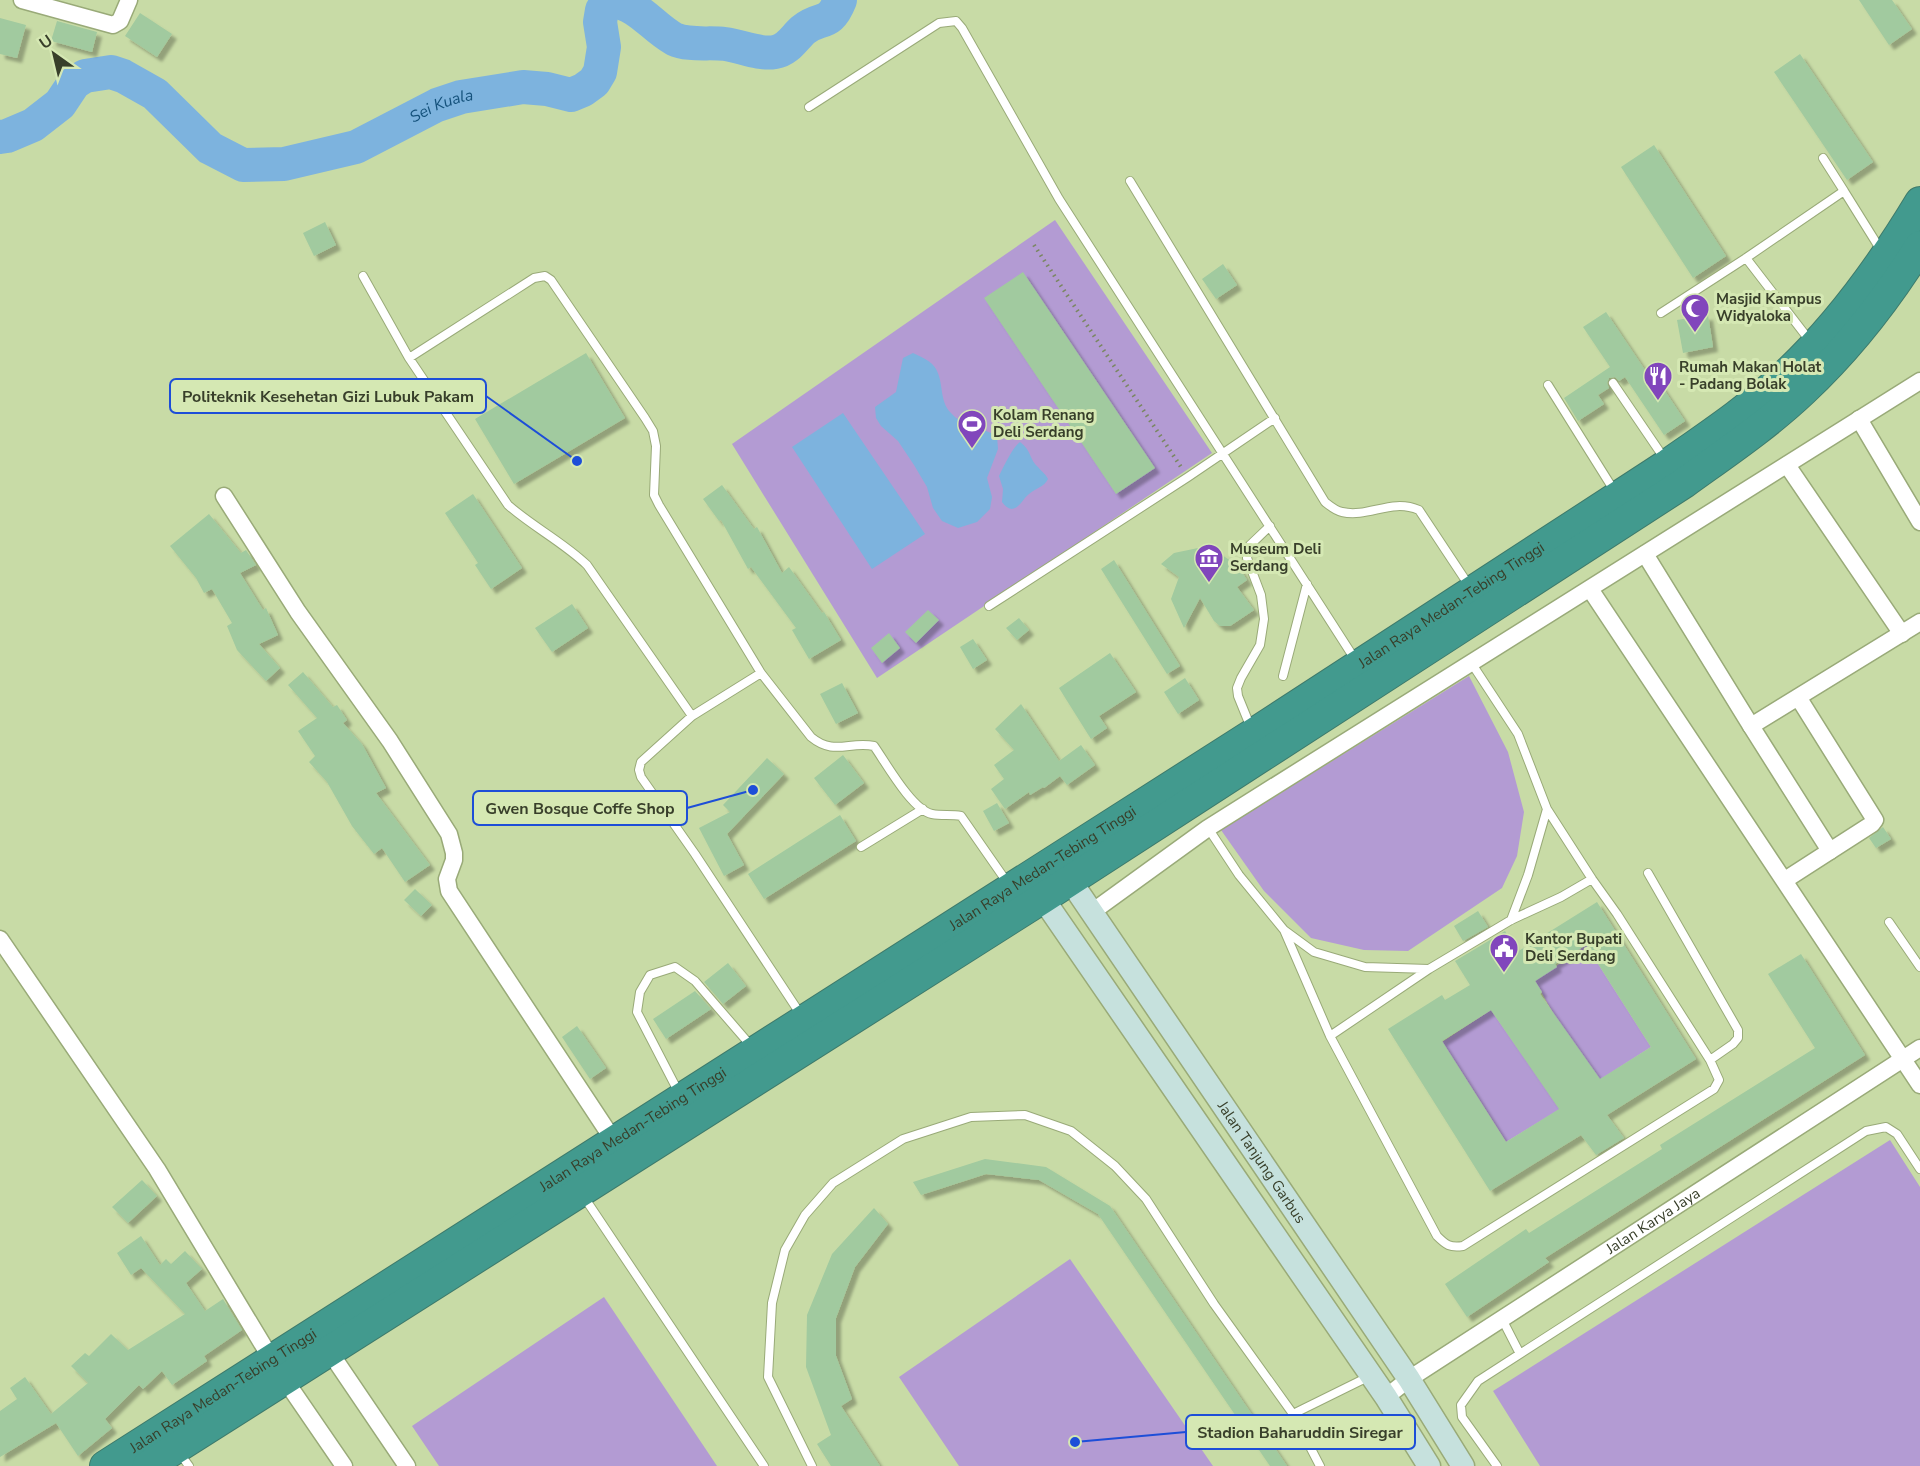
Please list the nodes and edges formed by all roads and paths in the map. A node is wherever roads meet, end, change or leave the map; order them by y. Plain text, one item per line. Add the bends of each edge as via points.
1 (22, 0) edge
2 (129, 0) edge
3 (809, 107) dead end
4 (1824, 158) dead end
5 (1130, 182) dead end
6 (1844, 191) junction
7 (1920, 202) edge
8 (1034, 245) dead end
9 (1918, 252) edge
10 (1886, 257) junction
11 (1746, 258) junction
12 (363, 276) dead end
13 (1661, 313) dead end
14 (1814, 347) junction
15 (409, 358) junction
16 (1920, 381) edge
17 (1613, 383) dead end
18 (1548, 385) dead end
19 (1275, 418) junction
20 (1859, 420) junction
21 (1223, 453) junction
22 (1668, 464) junction
23 (1787, 465) junction
24 (1188, 477) junction
25 (224, 496) dead end
26 (1618, 498) junction
27 (1920, 522) edge
28 (1270, 526) junction
29 (1645, 554) junction
30 (1307, 584) junction
31 (1590, 589) junction
32 (1473, 592) junction
33 (989, 606) dead end
34 (1920, 622) edge
35 (1902, 634) junction
36 (1472, 664) junction
37 (1359, 666) junction
38 (761, 673) junction
39 (1283, 676) dead end
40 (1798, 697) junction
41 (692, 716) junction
42 (1751, 726) junction
43 (1253, 734) junction
44 (923, 809) junction
45 (1547, 809) junction
46 (1208, 828) junction
47 (861, 847) dead end
48 (1830, 851) junction
49 (1064, 870) junction
50 (1648, 873) dead end
51 (1592, 879) junction
52 (1785, 880) junction
53 (1028, 888) junction
54 (1092, 912) junction
55 (1511, 920) junction
56 (1889, 922) dead end
57 (1284, 930) junction
58 (0, 939) edge
59 (1920, 967) edge
60 (1429, 969) junction
61 (804, 1021) junction
62 (1330, 1036) junction
63 (1920, 1048) edge
64 (756, 1051) junction
65 (1904, 1058) junction
66 (1710, 1060) junction
67 (1920, 1085) edge
68 (682, 1098) junction
69 (614, 1141) junction
70 (1920, 1169) edge
71 (575, 1182) junction
72 (1502, 1319) junction
73 (317, 1345) junction
74 (1520, 1354) junction
75 (282, 1367) junction
76 (1371, 1376) junction
77 (1409, 1379) junction
78 (1386, 1397) junction
79 (1293, 1414) junction
80 (183, 1457) edge
81 (105, 1466) edge
82 (148, 1466) edge
83 (344, 1466) edge
84 (407, 1466) edge
85 (764, 1466) edge
86 (812, 1466) edge
87 (1320, 1466) edge
88 (1429, 1466) edge
89 (1463, 1466) edge
90 (1497, 1466) edge

1 - 2 street via 113,25 120,21
3 - 21 lane via 939,23 956,21 1059,199
4 - 6 lane
5 - 19 lane
6 - 10 lane
6 - 11 lane
7 - 10 highway, Jalan Raya Medan-Tebing Tinggi
8 - 24 path
9 - 49 highway, Jalan Raya Medan-Tebing Tinggi via 1836,358 1802,392 1726,453
10 - 14 highway, Jalan Raya Medan-Tebing Tinggi
11 - 13 lane
11 - 14 lane
12 - 15 lane
14 - 22 highway, Jalan Raya Medan-Tebing Tinggi via 1784,377
15 - 38 lane via 534,278 544,276 551,280 653,431 654,495
15 - 41 lane via 508,505 587,565
16 - 20 street
17 - 22 lane
18 - 26 lane
19 - 21 lane
19 - 32 lane via 1325,502 1340,512 1407,505 1419,510
20 - 23 street
20 - 27 street
21 - 24 lane
21 - 28 lane
22 - 26 highway, Jalan Raya Medan-Tebing Tinggi
23 - 29 street
23 - 35 street
24 - 33 lane
25 - 69 street via 449,834 454,860 447,879 449,891
26 - 32 highway, Jalan Raya Medan-Tebing Tinggi
28 - 30 lane
28 - 43 lane via 1250,545 1247,558 1261,595 1264,619 1260,645 1237,688
29 - 31 street
29 - 42 street
30 - 37 lane
30 - 39 lane
31 - 36 street
31 - 52 street
32 - 37 highway, Jalan Raya Medan-Tebing Tinggi
34 - 35 street
35 - 40 street
36 - 45 lane via 1518,734
36 - 46 street
37 - 43 highway, Jalan Raya Medan-Tebing Tinggi
38 - 41 lane
38 - 44 lane via 819,744 832,748 874,746
40 - 42 street
40 - 48 street via 1875,820
41 - 61 lane via 641,762 641,777
42 - 48 street
43 - 49 highway, Jalan Raya Medan-Tebing Tinggi
44 - 47 lane
44 - 53 lane via 930,814 961,816
45 - 51 lane
45 - 55 lane
46 - 54 street
46 - 57 lane via 1239,875
48 - 52 street
49 - 53 highway, Jalan Raya Medan-Tebing Tinggi
49 - 54 street, Jalan Tanjung Garbus
50 - 66 lane via 1738,1030 1733,1044
51 - 55 lane
51 - 66 lane
52 - 65 street
53 - 61 highway, Jalan Raya Medan-Tebing Tinggi
53 - 71 highway, Jalan Raya Medan-Tebing Tinggi
53 - 76 street, Jalan Tanjung Garbus
54 - 77 street, Jalan Tanjung Garbus
55 - 60 lane
56 - 59 lane
57 - 60 lane via 1314,952 1365,967
57 - 62 lane
58 - 75 street via 157,1169
60 - 62 lane
61 - 64 highway, Jalan Raya Medan-Tebing Tinggi
62 - 66 lane via 1437,1236 1453,1247 1463,1246 1714,1089 1719,1080
63 - 65 street, Jalan Karya Jaya
64 - 68 highway, Jalan Raya Medan-Tebing Tinggi
64 - 68 lane via 695,981 675,966 650,975 640,992 637,1012
65 - 67 street
65 - 72 street, Jalan Karya Jaya
68 - 69 highway, Jalan Raya Medan-Tebing Tinggi
69 - 71 highway, Jalan Raya Medan-Tebing Tinggi
70 - 74 lane via 1897,1134 1886,1127 1866,1131
71 - 73 highway, Jalan Raya Medan-Tebing Tinggi
71 - 85 lane
72 - 74 lane
72 - 77 street, Jalan Karya Jaya
73 - 75 highway, Jalan Raya Medan-Tebing Tinggi
73 - 84 street
74 - 90 lane via 1478,1381 1461,1405 1462,1417
75 - 80 highway, Jalan Raya Medan-Tebing Tinggi
75 - 81 highway, Jalan Raya Medan-Tebing Tinggi
75 - 83 street
76 - 78 street, Jalan Tanjung Garbus
76 - 79 lane
77 - 78 street, Jalan Karya Jaya
77 - 89 street, Jalan Tanjung Garbus
78 - 88 street, Jalan Tanjung Garbus
79 - 86 lane via 1214,1304 1146,1199 1114,1166 1071,1131 1053,1124 1025,1115 971,1117 903,1139 833,1183 804,1215 785,1250 772,1304 768,1377
79 - 87 lane
80 - 82 highway, Jalan Raya Medan-Tebing Tinggi

